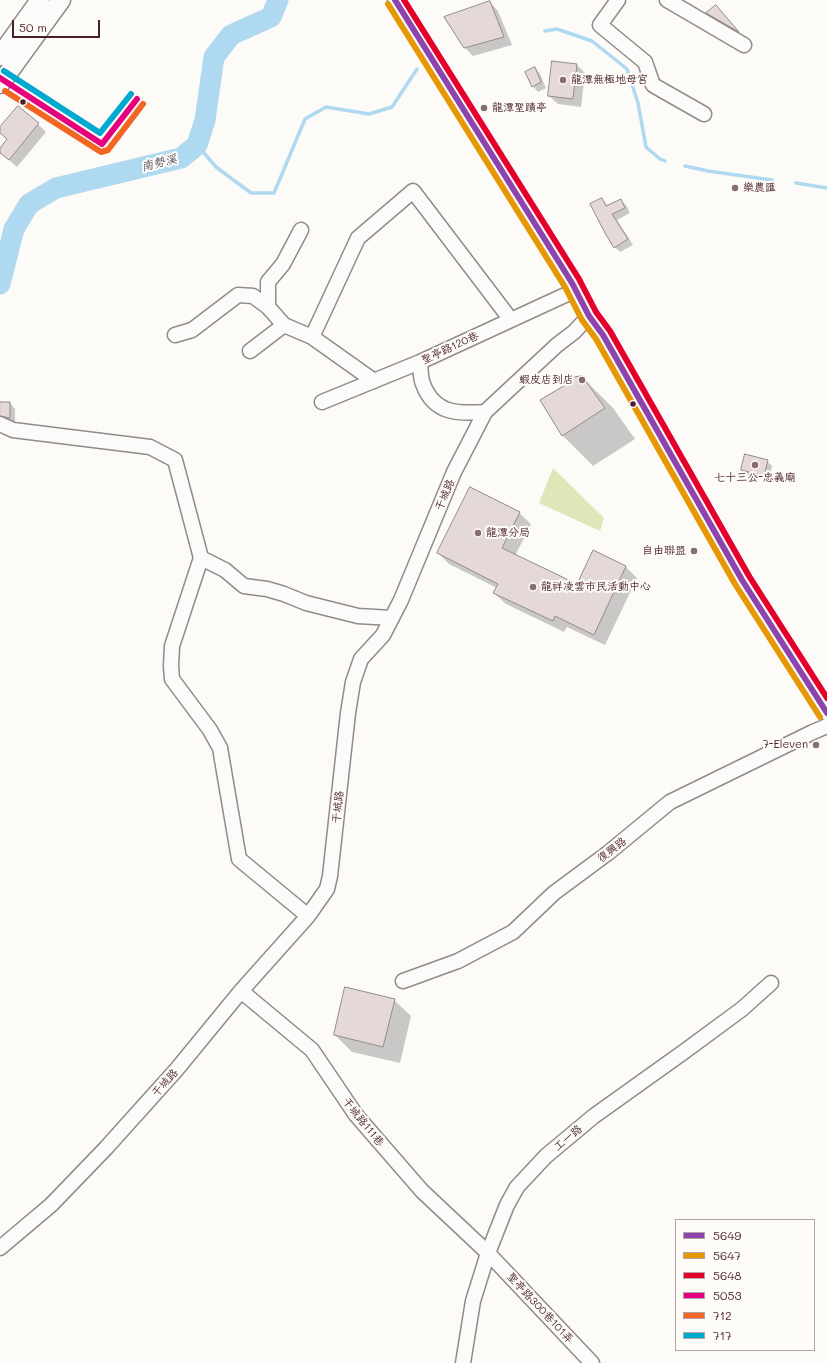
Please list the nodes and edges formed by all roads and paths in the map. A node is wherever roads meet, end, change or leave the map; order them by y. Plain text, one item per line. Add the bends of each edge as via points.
1 (40, 0) edge
2 (62, 0) edge
3 (395, 0) edge
4 (618, 0) edge
5 (667, 0) edge
6 (744, 45) dead end
7 (0, 56) edge
8 (0, 84) edge
9 (704, 114) dead end
10 (301, 230) dead end
11 (576, 290) junction
12 (268, 306) junction
13 (589, 316) junction
14 (511, 320) junction
15 (284, 324) junction
16 (175, 334) dead end
17 (312, 337) junction
18 (250, 350) dead end
19 (420, 362) junction
20 (374, 381) junction
21 (322, 402) dead end
22 (485, 412) junction
23 (0, 424) edge
24 (201, 558) junction
25 (392, 618) junction
26 (827, 713) edge
27 (827, 726) edge
28 (308, 916) junction
29 (403, 981) dead end
30 (771, 983) dead end
31 (241, 991) junction
32 (0, 1248) edge
33 (488, 1253) junction
34 (463, 1363) edge
35 (592, 1363) edge

1 - 7 main road
2 - 8 main road
3 - 11 street
4 - 9 street via 600,25 645,62 653,85
5 - 6 street
10 - 12 street via 283,264 268,282
11 - 13 street
11 - 14 street, 聖亭路120巷
12 - 15 street
12 - 16 street via 253,296 238,295 192,330
13 - 22 street, 干城路
13 - 26 street via 604,335 742,580
14 - 17 street via 413,191 358,238
14 - 19 street, 聖亭路120巷
15 - 17 street
15 - 18 street
17 - 20 street
19 - 20 street, 聖亭路120巷
19 - 22 street via 422,383 430,398 446,410
20 - 21 street, 聖亭路120巷
22 - 25 street, 干城路 via 454,472
23 - 24 street via 13,430 150,447 175,460
24 - 25 street via 225,570 244,586 267,588 306,603 358,616
24 - 28 street via 172,646 172,679 210,730 220,748 239,859
25 - 28 street, 干城路 via 383,635 361,659 353,682 330,876 327,889
27 - 29 street, 復興路 via 670,802 554,893 513,932 458,961
28 - 31 street, 干城路
30 - 33 street, 工一路 via 685,1051 594,1116 546,1156 517,1187
31 - 32 street, 干城路 via 177,1070 106,1148 51,1205
31 - 33 street, 干城路111巷 via 312,1050 356,1115 422,1191
33 - 34 street, 工一路 via 473,1301
33 - 35 street, 聖亭路300巷101弄

